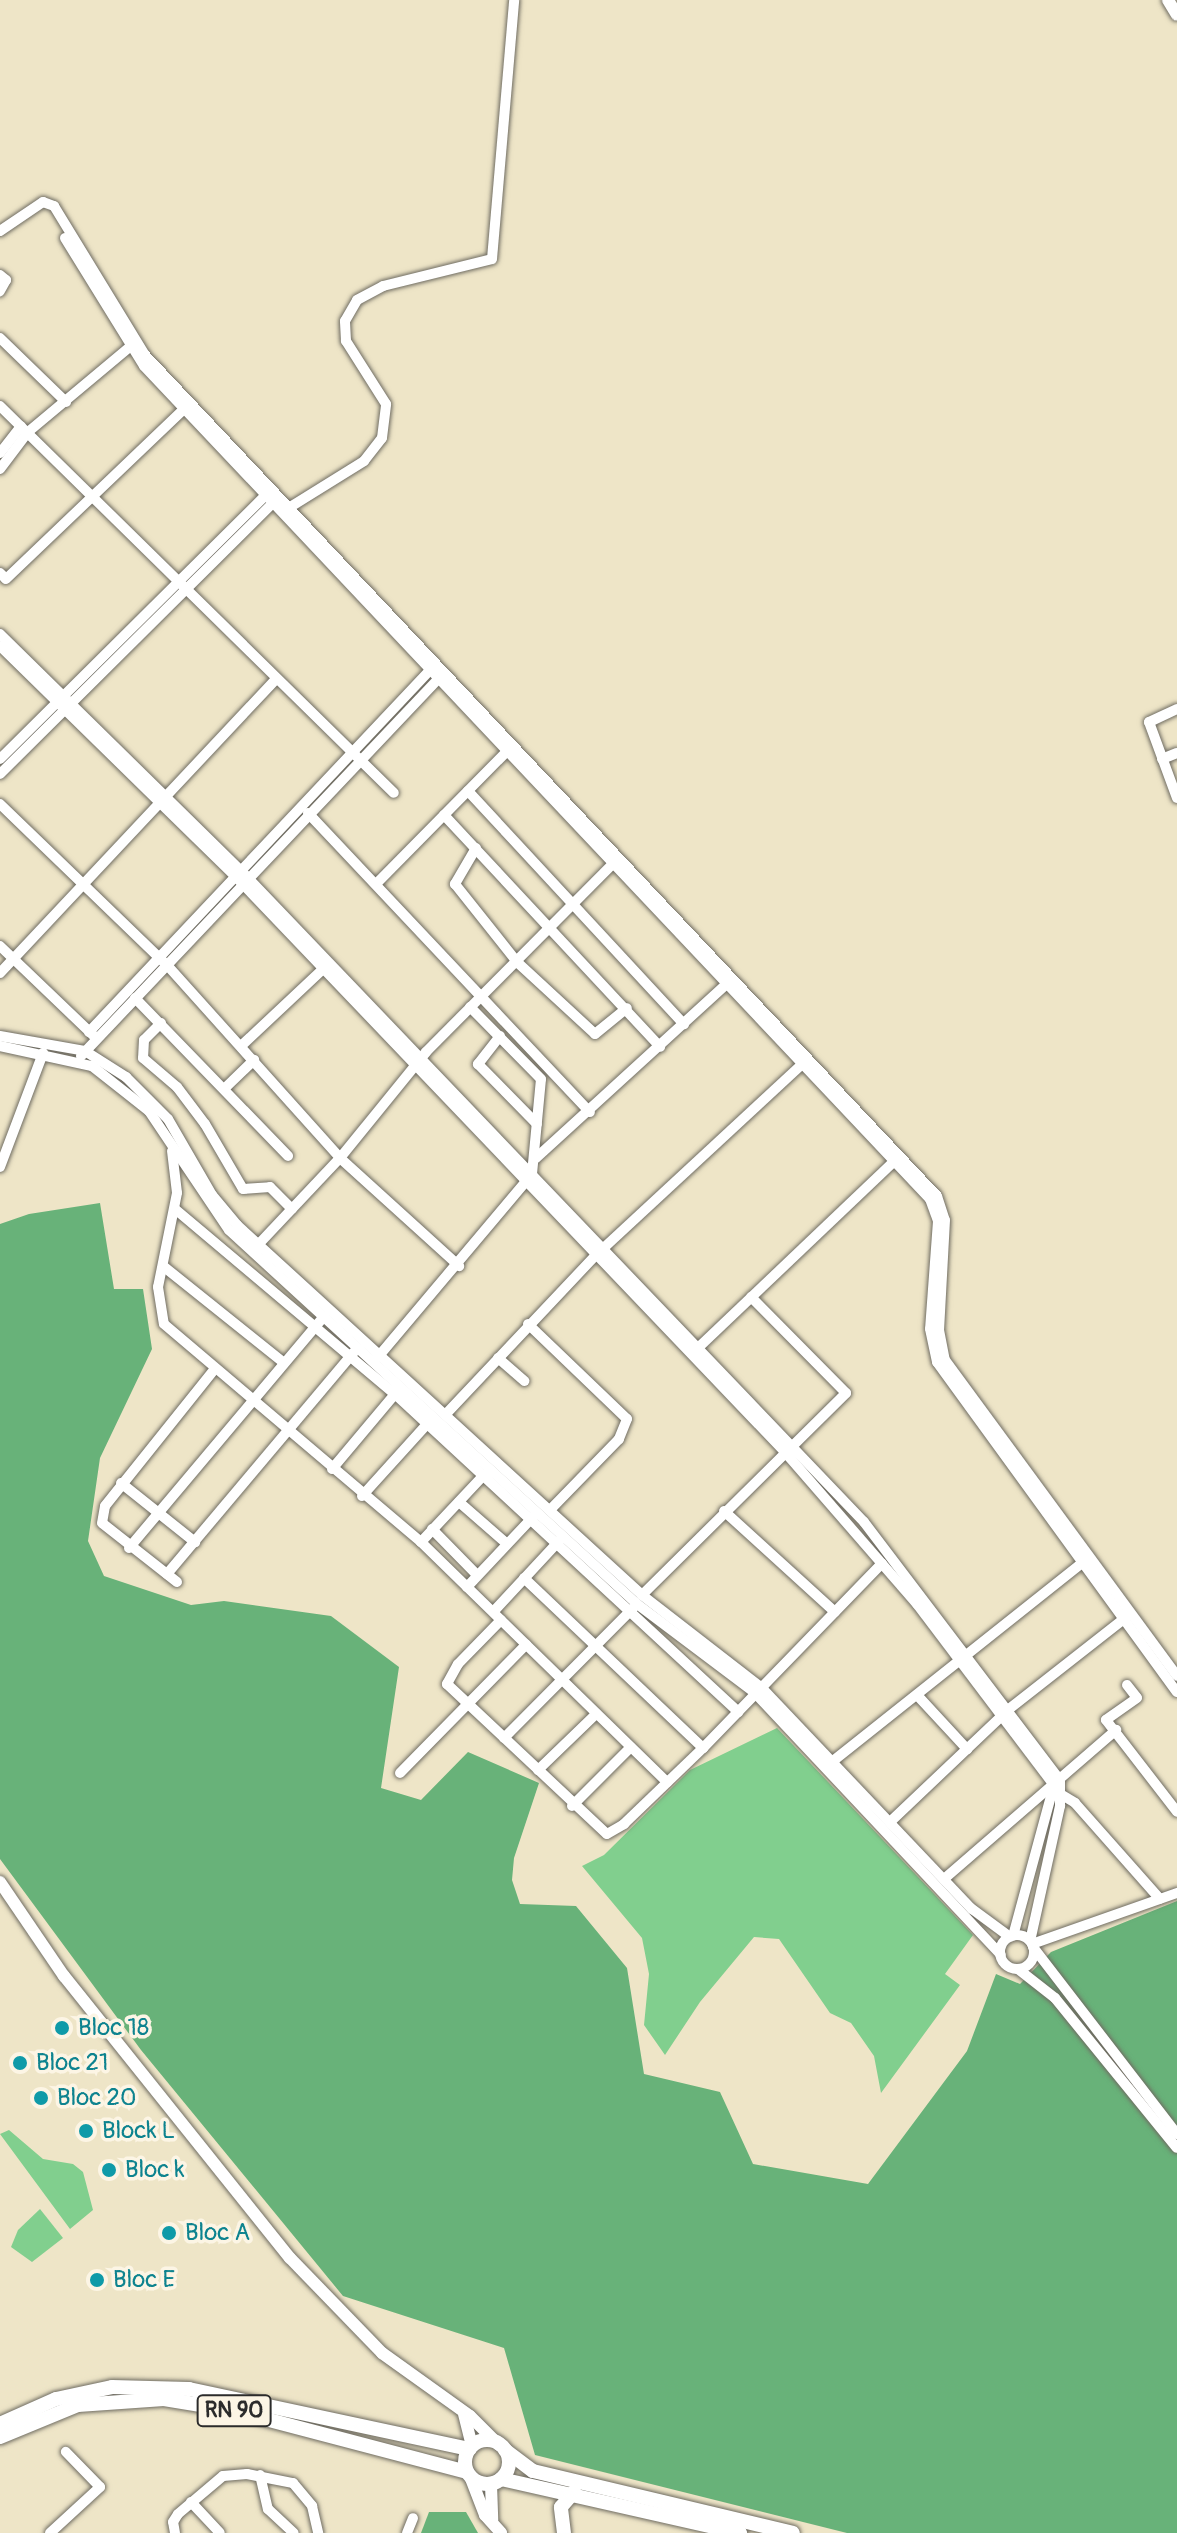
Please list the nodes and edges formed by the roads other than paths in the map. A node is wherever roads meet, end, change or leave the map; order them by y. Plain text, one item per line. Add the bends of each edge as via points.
1 (514, 0) edge
2 (1168, 0) edge
3 (1177, 15) edge
4 (0, 231) edge
5 (0, 275) edge
6 (0, 291) edge
7 (0, 338) edge
8 (132, 345) junction
9 (66, 402) junction
10 (0, 406) edge
11 (188, 406) junction
12 (24, 429) junction
13 (0, 453) edge
14 (0, 469) edge
15 (272, 497) junction
16 (91, 499) junction
17 (287, 509) junction
18 (0, 573) edge
19 (180, 588) junction
20 (0, 634) edge
21 (0, 646) edge
22 (435, 673) junction
23 (275, 680) junction
24 (64, 704) junction
25 (1177, 709) edge
26 (1177, 753) edge
27 (511, 755) junction
28 (356, 757) junction
29 (4, 759) edge
30 (1162, 759) junction
31 (1175, 785) edge
32 (468, 791) junction
33 (394, 793) dead end
34 (160, 798) junction
35 (1177, 798) edge
36 (0, 804) edge
37 (308, 813) junction
38 (444, 815) junction
39 (476, 848) junction
40 (611, 866) junction
41 (242, 878) junction
42 (81, 882) junction
43 (377, 883) junction
44 (574, 906) junction
45 (552, 929) junction
46 (0, 946) edge
47 (13, 958) junction
48 (163, 961) junction
49 (517, 962) junction
50 (323, 969) junction
51 (0, 973) edge
52 (729, 982) junction
53 (482, 994) junction
54 (135, 998) junction
55 (470, 1007) junction
56 (627, 1008) junction
57 (161, 1023) junction
58 (684, 1024) junction
59 (93, 1035) junction
60 (0, 1036) edge
61 (500, 1036) junction
62 (0, 1046) edge
63 (241, 1046) junction
64 (660, 1047) junction
65 (43, 1053) junction
66 (81, 1056) junction
67 (421, 1059) junction
68 (254, 1060) junction
69 (801, 1065) junction
70 (415, 1070) junction
71 (224, 1089) junction
72 (590, 1112) junction
73 (537, 1124) junction
74 (166, 1133) junction
75 (288, 1156) dead end
76 (340, 1158) junction
77 (536, 1158) junction
78 (893, 1162) junction
79 (0, 1167) edge
80 (531, 1179) junction
81 (175, 1209) junction
82 (292, 1209) junction
83 (255, 1248) junction
84 (599, 1253) junction
85 (163, 1266) junction
86 (459, 1266) junction
87 (751, 1297) junction
88 (324, 1317) junction
89 (528, 1324) junction
90 (316, 1326) junction
91 (698, 1348) junction
92 (354, 1352) junction
93 (377, 1358) junction
94 (498, 1358) junction
95 (284, 1363) junction
96 (214, 1370) junction
97 (524, 1381) dead end
98 (395, 1394) junction
99 (252, 1399) junction
100 (446, 1414) junction
101 (427, 1424) junction
102 (288, 1431) junction
103 (787, 1447) junction
104 (332, 1469) junction
105 (484, 1475) junction
106 (121, 1483) junction
107 (362, 1496) junction
108 (459, 1502) junction
109 (542, 1511) junction
110 (724, 1511) junction
111 (157, 1516) junction
112 (432, 1529) junction
113 (561, 1539) junction
114 (195, 1542) junction
115 (421, 1542) junction
116 (506, 1543) junction
117 (129, 1548) junction
118 (1083, 1562) junction
119 (882, 1563) junction
120 (167, 1574) junction
121 (476, 1574) junction
122 (524, 1578) junction
123 (177, 1582) dead end
124 (467, 1587) junction
125 (636, 1603) junction
126 (835, 1612) junction
127 (497, 1615) junction
128 (1128, 1616) junction
129 (526, 1645) junction
130 (596, 1647) junction
131 (964, 1659) junction
132 (1177, 1676) edge
133 (562, 1682) junction
134 (1127, 1685) dead end
135 (758, 1690) junction
136 (1177, 1692) edge
137 (917, 1695) junction
138 (469, 1705) junction
139 (738, 1712) junction
140 (1006, 1712) junction
141 (596, 1714) junction
142 (1116, 1730) junction
143 (504, 1738) junction
144 (631, 1747) junction
145 (703, 1748) junction
146 (967, 1749) junction
147 (833, 1761) junction
148 (538, 1770) junction
149 (400, 1773) dead end
150 (667, 1782) junction
151 (1057, 1785) junction
152 (572, 1806) junction
153 (1177, 1812) edge
154 (890, 1822) junction
155 (944, 1879) junction
156 (0, 1882) edge
157 (1177, 1893) edge
158 (0, 1896) edge
159 (1160, 1899) junction
160 (1012, 1937) junction
161 (1032, 1944) junction
162 (1001, 1955) junction
163 (1018, 1969) junction
164 (64, 1976) junction
165 (1177, 2134) edge
166 (1177, 2148) edge
167 (460, 2409) junction
168 (0, 2424) edge
169 (0, 2437) edge
170 (471, 2447) junction
171 (502, 2447) junction
172 (66, 2452) dead end
173 (468, 2474) junction
174 (260, 2475) junction
175 (496, 2481) junction
176 (574, 2492) junction
177 (191, 2502) junction
178 (413, 2518) dead end
179 (498, 2530) edge
180 (58, 2531) edge
181 (175, 2533) edge
182 (220, 2533) edge
183 (294, 2533) edge
184 (318, 2533) edge
185 (407, 2533) edge
186 (564, 2533) edge
187 (740, 2533) edge
188 (793, 2533) edge

1 - 17 street via 492,259 383,286 357,300 345,321 346,341 386,404 382,438 364,461
2 - 3 main road
4 - 8 street via 43,202 54,206
5 - 6 street via 6,280
7 - 9 street
8 - 9 street
8 - 11 street
9 - 12 street
10 - 12 street
11 - 15 street
11 - 16 street
12 - 13 street
12 - 14 street
12 - 16 street
15 - 17 street
15 - 19 street
15 - 22 street
16 - 18 street via 6,579
16 - 19 street
17 - 22 street
19 - 23 street
19 - 24 street
20 - 24 street
21 - 24 street
22 - 27 street
22 - 28 street
23 - 28 street
23 - 34 street
24 - 29 street
24 - 34 street
25 - 30 street via 1149,721
26 - 30 street
27 - 32 street
27 - 40 street
27 - 52 street
28 - 33 street
28 - 37 street
28 - 41 street
30 - 31 street
31 - 35 street
32 - 38 street
32 - 44 street
34 - 41 street
34 - 42 street
36 - 42 street
37 - 41 street
37 - 43 street
38 - 39 street
38 - 43 street
39 - 45 street
39 - 49 street via 455,884
40 - 44 street
40 - 52 street
41 - 48 street
41 - 50 street
41 - 67 street
42 - 47 street
42 - 48 street
43 - 53 street
44 - 45 street
44 - 58 street
45 - 49 street
45 - 56 street
46 - 47 street
47 - 51 street
47 - 59 street
48 - 54 street
48 - 59 street
48 - 63 street
49 - 53 street
49 - 56 street via 595,1034
50 - 63 street
50 - 70 street
52 - 58 street
52 - 69 street
52 - 128 street via 937,1196 945,1220 939,1330 945,1360
53 - 55 street
53 - 72 street
54 - 57 street
54 - 59 street
55 - 61 street
55 - 67 street
56 - 64 street
57 - 71 street
57 - 82 street via 144,1040 143,1058 177,1087 243,1189 270,1187
58 - 64 street
59 - 66 street
60 - 66 street
61 - 73 street via 541,1079
61 - 73 street via 479,1066
62 - 65 street
63 - 68 street
64 - 72 street
65 - 66 street
65 - 79 street
66 - 74 street via 119,1084
66 - 83 street via 126,1077 156,1104 212,1195
67 - 70 street
67 - 80 street
68 - 71 street
68 - 76 street
69 - 78 street
69 - 84 street
70 - 76 street
70 - 80 street
71 - 75 street
72 - 77 street
73 - 77 street
74 - 81 street via 177,1178
74 - 83 street via 210,1207
76 - 82 street
76 - 86 street
77 - 80 street
78 - 87 street
78 - 118 street via 937,1213 930,1329 937,1362
80 - 84 street
80 - 86 street
81 - 85 street
81 - 90 street
82 - 83 street
83 - 88 street
83 - 93 street
84 - 89 street
84 - 91 street
84 - 103 street
85 - 95 street
85 - 96 street via 158,1308 164,1324
86 - 93 street
87 - 91 street
87 - 103 street via 846,1393
88 - 90 street
88 - 92 street
89 - 94 street
89 - 109 street via 627,1419 619,1439
90 - 92 street
90 - 95 street
91 - 103 street
92 - 93 street
92 - 98 street
92 - 102 street
93 - 100 street
93 - 109 street
94 - 97 street
94 - 100 street
95 - 99 street
96 - 99 street
96 - 106 street
98 - 101 street
98 - 104 street
99 - 102 street
99 - 111 street
100 - 109 street
101 - 105 street
101 - 107 street
102 - 104 street
102 - 114 street
103 - 110 street
103 - 119 street
103 - 131 street via 864,1522
104 - 107 street
105 - 108 street
105 - 109 street
106 - 111 street
106 - 117 street via 105,1506 102,1523
107 - 115 street
108 - 112 street
108 - 116 street
109 - 113 street
109 - 116 street
109 - 125 street
110 - 125 street
110 - 126 street
111 - 114 street
111 - 117 street
112 - 115 street
112 - 121 street
113 - 122 street
113 - 125 street
114 - 120 street
115 - 124 street
116 - 121 street
117 - 120 street
118 - 128 street
118 - 131 street
119 - 126 street
119 - 131 street
120 - 123 street
121 - 124 street
122 - 127 street
122 - 130 street
124 - 127 street
125 - 130 street
125 - 135 street
125 - 139 street
126 - 135 street
127 - 129 street
127 - 138 street via 447,1677 447,1684
128 - 132 street
128 - 136 street
128 - 140 street
129 - 133 street
129 - 138 street
130 - 133 street
130 - 145 street
131 - 137 street
131 - 140 street
133 - 141 street
133 - 143 street
134 - 142 street via 1137,1698 1106,1720
135 - 139 street
135 - 147 street
135 - 162 street
137 - 146 street
137 - 147 street
138 - 143 street
138 - 149 street
139 - 145 street
140 - 146 street
140 - 151 street
141 - 144 street
141 - 148 street
142 - 151 street
142 - 153 street
143 - 148 street
144 - 150 street
144 - 152 street
145 - 150 street
146 - 154 street
147 - 154 street
148 - 152 street
150 - 152 street via 607,1834
151 - 155 street
151 - 159 street
151 - 160 street
151 - 161 street
154 - 155 street
155 - 160 street
156 - 164 main road
157 - 159 street
158 - 164 main road
159 - 161 street
160 - 161 street
160 - 162 street
161 - 163 street via 1031,1962
161 - 165 street
162 - 163 street via 1005,1964
163 - 166 street via 1055,1998
164 - 167 main road via 290,2258 382,2353
167 - 170 main road via 471,2427
167 - 171 main road
168 - 170 highway, RN 90 via 56,2399 112,2387 189,2389
169 - 173 highway, RN 90 via 78,2405 164,2399 231,2410
170 - 171 highway via 486,2440
170 - 173 highway
171 - 175 highway via 508,2462
171 - 188 highway via 533,2471
172 - 180 street via 100,2487
173 - 175 highway
173 - 179 main road
174 - 177 street via 223,2476
174 - 183 street via 268,2509
174 - 184 street via 283,2479 300,2490 312,2506
175 - 176 highway
175 - 179 main road
176 - 186 highway via 561,2507
176 - 187 highway
177 - 181 street via 173,2522
177 - 182 street
178 - 185 street

